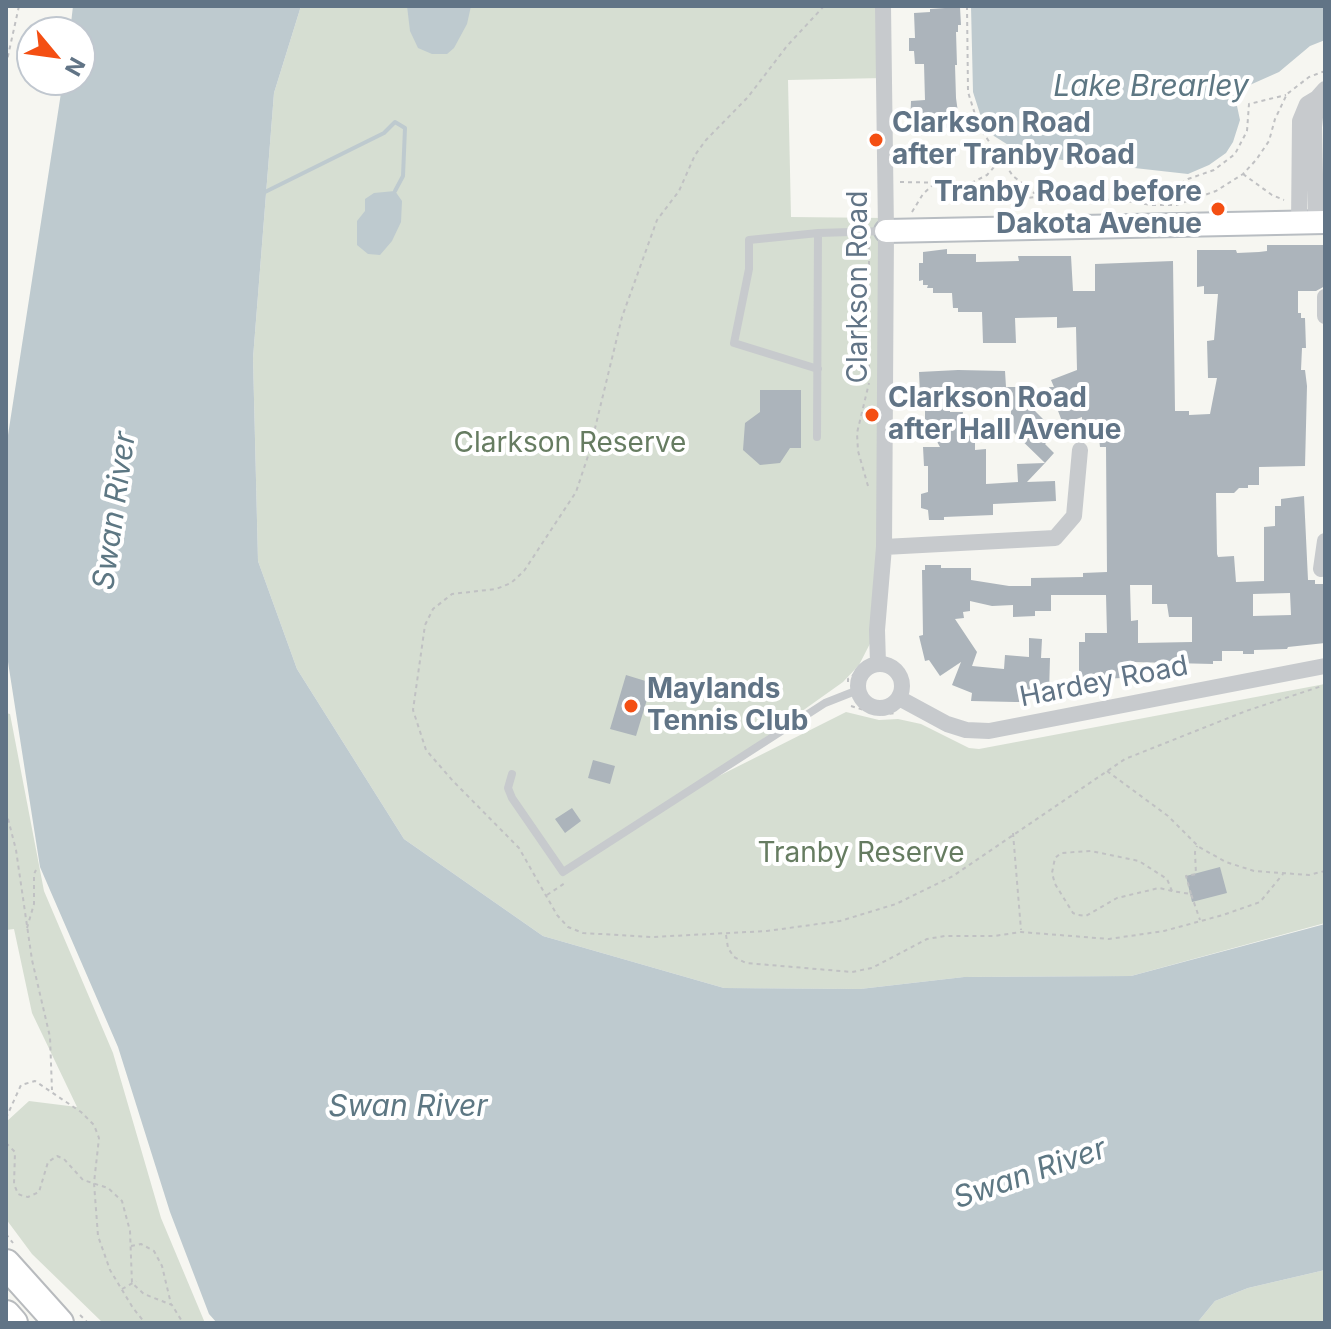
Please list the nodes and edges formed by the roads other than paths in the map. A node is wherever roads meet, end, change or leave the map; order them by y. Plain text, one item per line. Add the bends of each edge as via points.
1 (883, 6) edge
2 (1321, 94) edge
3 (1310, 218) edge
4 (878, 232) junction
5 (818, 233) junction
6 (1325, 297) edge
7 (1325, 316) edge
8 (818, 369) junction
9 (817, 437) dead end
10 (1080, 450) dead end
11 (1325, 541) edge
12 (884, 547) junction
13 (1321, 569) dead end
14 (878, 664) junction
15 (1325, 666) edge
16 (855, 691) junction
17 (899, 698) junction
18 (512, 774) dead end
19 (9, 1253) edge
20 (6, 1315) edge
21 (13, 1323) edge
22 (59, 1323) edge

1 - 4 street, Clarkson Road via 885,181
2 - 3 street via 1314,127
3 - 4 street
4 - 5 lane
4 - 12 street, Clarkson Road
5 - 8 lane
5 - 8 lane via 749,240 749,269 734,343
6 - 7 street
8 - 9 lane
10 - 12 street via 1074,516 1055,538
11 - 13 street
12 - 14 street, Clarkson Road
14 - 16 street via 865,670
14 - 17 street via 899,674
15 - 17 street, Hardey Road via 989,731 947,724
16 - 17 street via 876,708 893,705
16 - 18 lane via 825,703 563,872 512,798
19 - 22 highway
20 - 21 highway

